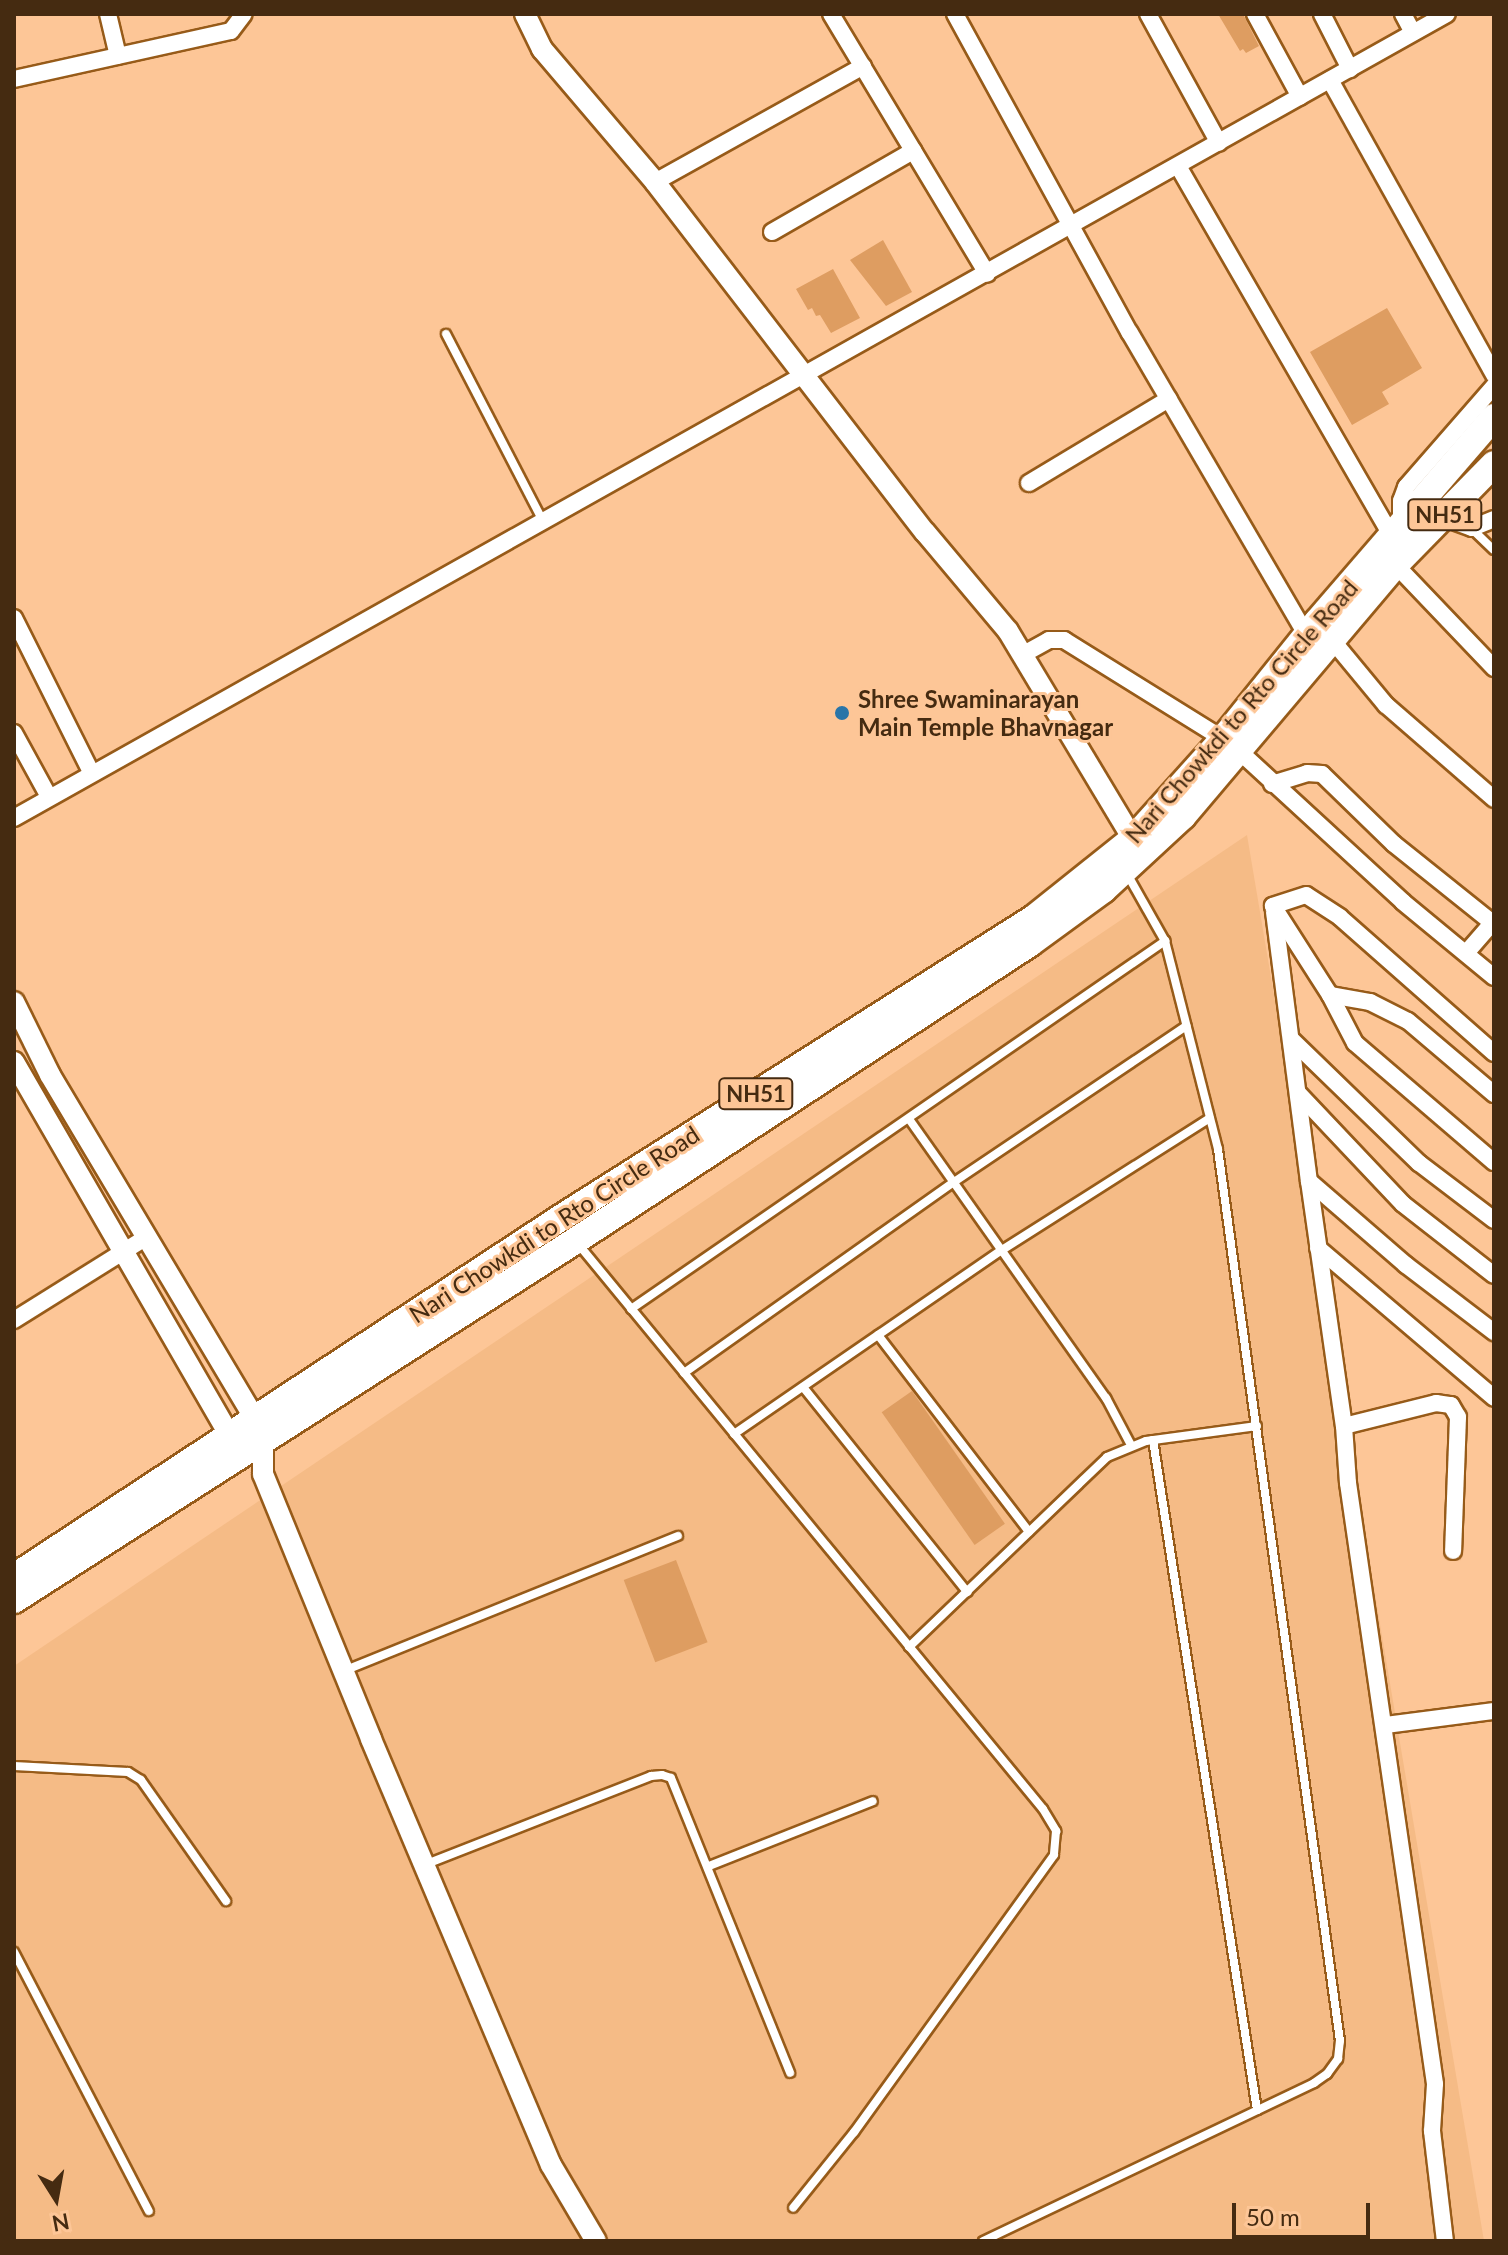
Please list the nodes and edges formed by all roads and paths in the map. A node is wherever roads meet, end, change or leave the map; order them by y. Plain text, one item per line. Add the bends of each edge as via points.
1 (108, 14) edge
2 (244, 14) edge
3 (831, 14) edge
4 (955, 14) edge
5 (1148, 14) edge
6 (1255, 14) edge
7 (1322, 14) edge
8 (1403, 14) edge
9 (1447, 14) edge
10 (532, 16) edge
11 (1413, 33) junction
12 (118, 56) junction
13 (863, 66) junction
14 (1350, 69) junction
15 (14, 79) edge
16 (1330, 80) junction
17 (1300, 97) junction
18 (1219, 143) junction
19 (913, 151) junction
20 (1178, 166) junction
21 (655, 182) junction
22 (1072, 226) junction
23 (772, 232) dead end
24 (987, 274) junction
25 (446, 334) dead end
26 (805, 375) junction
27 (1494, 375) edge
28 (1494, 386) edge
29 (1169, 399) junction
30 (1494, 417) edge
31 (1494, 464) edge
32 (1029, 483) dead end
33 (1442, 517) junction
34 (542, 519) junction
35 (1494, 519) edge
36 (1472, 528) junction
37 (1396, 538) junction
38 (1494, 550) edge
39 (14, 618) edge
40 (1319, 633) junction
41 (1022, 655) junction
42 (1494, 668) edge
43 (14, 733) edge
44 (1231, 745) junction
45 (91, 772) junction
46 (1272, 784) junction
47 (49, 797) junction
48 (1494, 799) edge
49 (14, 818) edge
50 (1129, 855) junction
51 (1273, 906) junction
52 (1493, 923) edge
53 (1165, 941) junction
54 (1467, 952) junction
55 (1494, 977) edge
56 (1330, 995) junction
57 (14, 1002) edge
58 (1186, 1026) junction
59 (1292, 1040) junction
60 (1494, 1053) edge
61 (14, 1062) edge
62 (1299, 1094) junction
63 (1494, 1094) edge
64 (1210, 1118) junction
65 (909, 1119) junction
66 (1494, 1162) edge
67 (1309, 1181) junction
68 (954, 1182) junction
69 (559, 1219) junction
70 (1494, 1220) edge
71 (147, 1237) junction
72 (575, 1241) junction
73 (1318, 1248) junction
74 (1002, 1250) junction
75 (123, 1253) junction
76 (1494, 1275) edge
77 (631, 1309) junction
78 (17, 1311) edge
79 (1494, 1332) edge
80 (878, 1335) junction
81 (684, 1373) junction
82 (803, 1387) junction
83 (1494, 1398) edge
84 (1257, 1426) junction
85 (1344, 1426) junction
86 (260, 1430) junction
87 (734, 1434) junction
88 (1153, 1440) junction
89 (1131, 1445) junction
90 (236, 1446) junction
91 (263, 1474) junction
92 (1029, 1532) junction
93 (678, 1536) dead end
94 (1453, 1551) dead end
95 (14, 1577) edge
96 (967, 1592) junction
97 (14, 1600) edge
98 (909, 1647) junction
99 (346, 1670) junction
100 (1494, 1711) edge
101 (1386, 1725) junction
102 (14, 1766) edge
103 (873, 1801) dead end
104 (424, 1865) junction
105 (709, 1866) junction
106 (226, 1901) dead end
107 (14, 1952) edge
108 (790, 2073) dead end
109 (1257, 2110) junction
110 (793, 2208) dead end
111 (149, 2211) dead end
112 (596, 2241) edge
113 (983, 2241) edge
114 (1445, 2241) edge

1 - 12 street
2 - 12 street via 231,31
3 - 13 street
4 - 22 street
5 - 18 street
6 - 17 street
7 - 14 street
8 - 11 street
9 - 11 street
10 - 21 street via 542,49
11 - 14 street
12 - 15 street
13 - 19 street
13 - 21 street
14 - 16 street
16 - 17 street
16 - 27 street
17 - 18 street
18 - 20 street
19 - 23 street
19 - 24 street
20 - 22 street
20 - 37 street
21 - 26 street
22 - 24 street
22 - 29 street
24 - 26 street
25 - 34 lane
26 - 34 street
26 - 41 street
28 - 37 street via 1406,487
29 - 32 street
29 - 40 street
30 - 37 highway, NH51
31 - 33 highway, NH51
33 - 36 street
33 - 37 highway, NH51
34 - 45 street
35 - 36 street
36 - 38 lane
37 - 40 highway, Nari Chowkdi to Rto Circle Road / NH51
37 - 42 street
39 - 45 street
40 - 44 highway, Nari Chowkdi to Rto Circle Road / NH51
40 - 48 street via 1386,705
41 - 44 street via 1049,640 1064,640
41 - 50 street
43 - 47 street
44 - 46 street
44 - 50 highway, Nari Chowkdi to Rto Circle Road / NH51
45 - 47 street
46 - 52 street via 1322,774 1394,844
46 - 54 street
47 - 49 street
50 - 53 lane
50 - 69 highway, Nari Chowkdi to Rto Circle Road / NH51
50 - 72 highway, NH51 via 1029,944
51 - 56 street
51 - 59 street
51 - 60 street via 1306,895 1340,917
52 - 54 street
53 - 58 lane
53 - 65 lane
54 - 55 street
56 - 63 street via 1370,1002 1408,1021
56 - 66 street via 1355,1043
57 - 71 street via 50,1075
58 - 64 lane
58 - 68 lane
59 - 62 street
59 - 70 street via 1419,1163
61 - 75 street
62 - 67 street
62 - 76 street via 1403,1204
64 - 74 lane
64 - 84 lane
65 - 68 lane
65 - 77 lane
67 - 73 street
67 - 79 street
68 - 74 lane
68 - 81 lane
69 - 72 lane
69 - 86 highway, Nari Chowkdi to Rto Circle Road / NH51
71 - 75 street
71 - 86 street
72 - 77 lane
72 - 86 highway, NH51
73 - 83 street
73 - 85 street
74 - 80 lane
74 - 89 lane via 1106,1398
75 - 78 street
75 - 90 street
77 - 81 lane
80 - 82 lane
80 - 92 lane
81 - 87 lane
82 - 87 lane
82 - 96 lane
84 - 88 lane
84 - 109 lane via 1340,2041 1338,2059 1327,2074
85 - 94 street via 1436,1403 1451,1405 1458,1417
85 - 101 street
86 - 90 highway, Nari Chowkdi to Rto Circle Road / NH51
86 - 91 street
87 - 98 lane
88 - 89 lane
88 - 109 lane
89 - 92 lane via 1107,1457
90 - 91 street
90 - 95 highway, Nari Chowkdi to Rto Circle Road / NH51
90 - 97 highway, NH51
91 - 99 street
92 - 96 lane
93 - 99 lane
96 - 98 lane
98 - 110 lane via 1043,1809 1056,1831 1054,1855
99 - 104 street
100 - 101 street
101 - 114 street via 1435,2084 1432,2131
102 - 106 lane via 128,1772 141,1780
103 - 105 lane
104 - 105 lane via 662,1775 677,1787
104 - 112 street via 551,2165
105 - 108 lane
107 - 111 lane
109 - 113 lane

